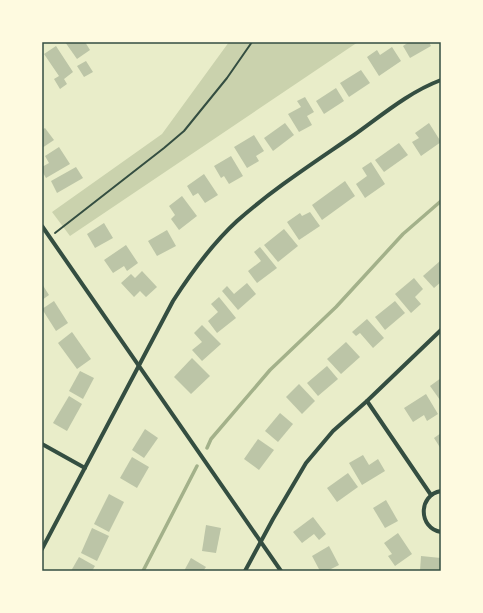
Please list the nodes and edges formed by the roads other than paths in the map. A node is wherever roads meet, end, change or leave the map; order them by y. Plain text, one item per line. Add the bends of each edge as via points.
1 (441, 80) edge
2 (42, 226) edge
3 (441, 330) edge
4 (139, 365) junction
5 (367, 401) junction
6 (42, 444) edge
7 (85, 468) junction
8 (441, 491) edge
9 (431, 494) junction
10 (441, 532) edge
11 (262, 543) junction
12 (42, 549) edge
13 (245, 571) edge
14 (281, 571) edge

1 - 4 street via 404,100 284,184 237,221 185,282
2 - 4 street
3 - 5 street
4 - 7 street
4 - 11 street
5 - 9 street
5 - 11 street via 333,430 306,463
6 - 7 street
7 - 12 street
8 - 9 street
9 - 10 street via 424,504 424,518 433,529
11 - 13 street
11 - 14 street

